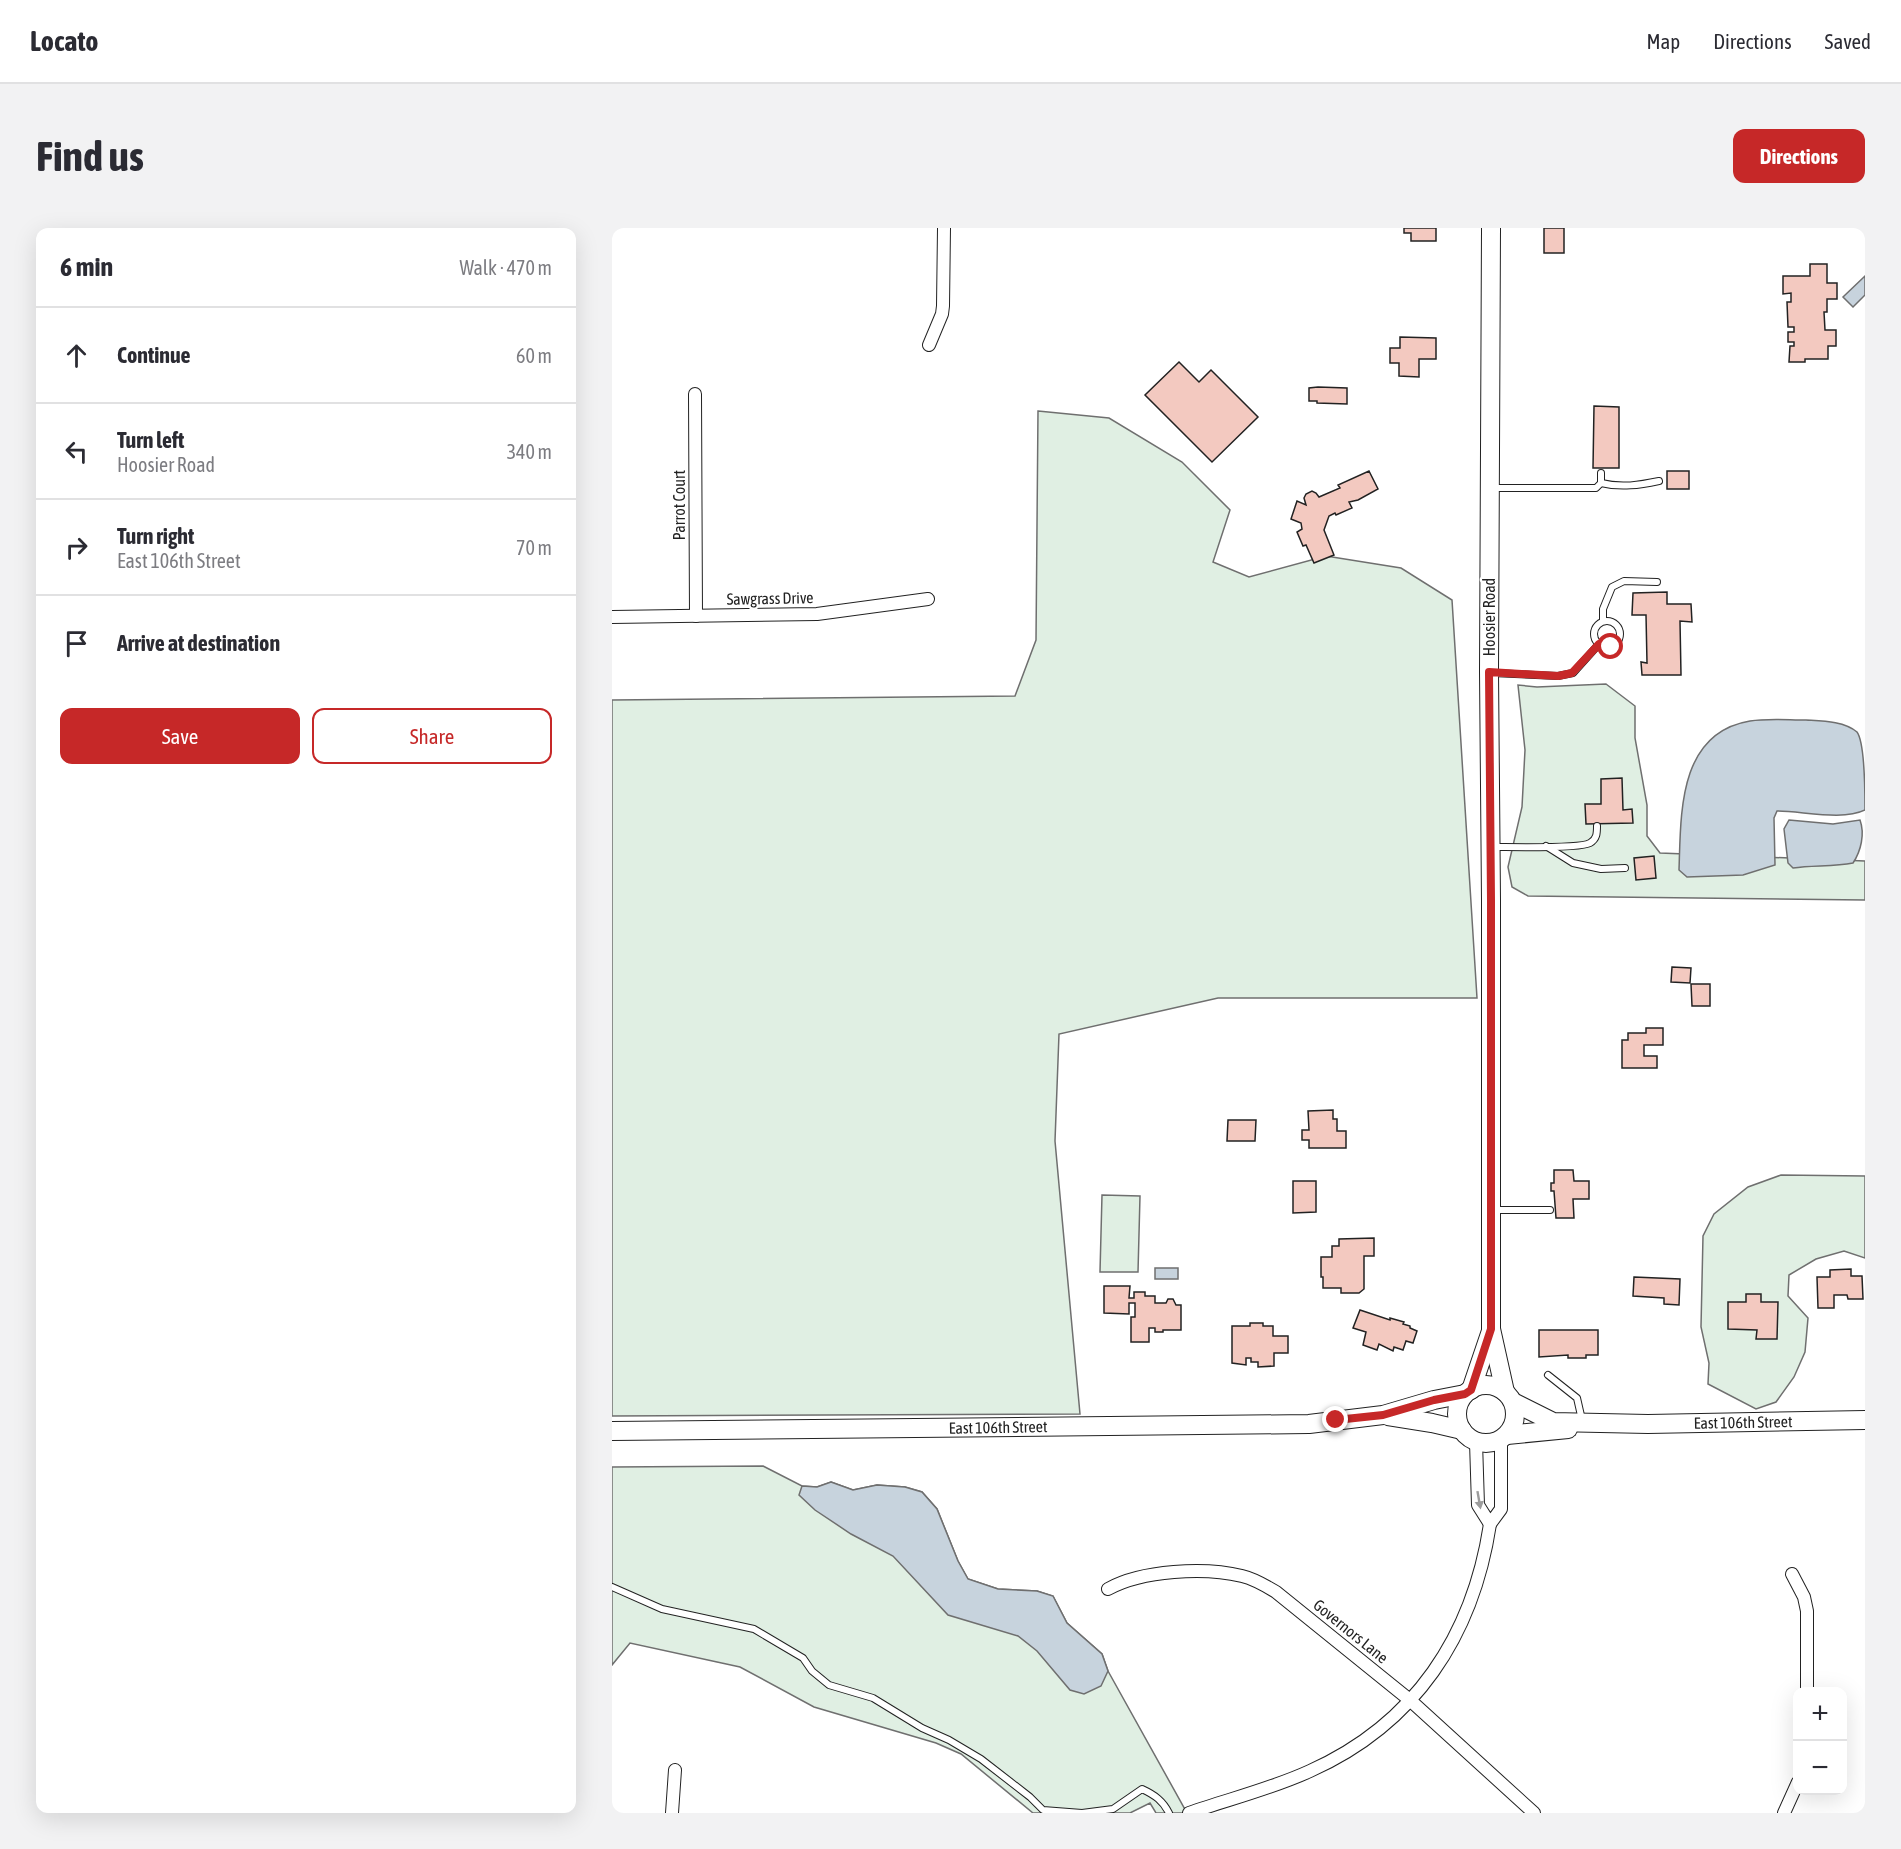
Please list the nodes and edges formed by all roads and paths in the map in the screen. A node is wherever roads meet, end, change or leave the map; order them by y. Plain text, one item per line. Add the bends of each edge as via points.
1 (944, 228) edge
2 (1491, 228) edge
3 (929, 345) dead end
4 (695, 394) dead end
5 (1601, 473) dead end
6 (1659, 481) dead end
7 (1601, 483) junction
8 (1490, 488) junction
9 (1658, 582) dead end
10 (928, 599) dead end
11 (696, 616) junction
12 (612, 617) edge
13 (1603, 621) junction
14 (1599, 644) junction
15 (1489, 672) junction
16 (1597, 826) dead end
17 (1545, 846) junction
18 (1491, 847) junction
19 (1625, 868) dead end
20 (1492, 1210) junction
21 (1550, 1210) dead end
22 (1491, 1329) junction
23 (1548, 1375) dead end
24 (1468, 1392) junction
25 (1509, 1397) junction
26 (1383, 1415) junction
27 (1865, 1420) edge
28 (1583, 1423) junction
29 (1621, 1424) junction
30 (612, 1431) edge
31 (1469, 1436) junction
32 (1504, 1437) junction
33 (1490, 1524) junction
34 (1792, 1574) dead end
35 (612, 1587) edge
36 (1108, 1588) dead end
37 (1808, 1687) edge
38 (1411, 1701) junction
39 (675, 1770) dead end
40 (1793, 1792) edge
41 (672, 1813) edge
42 (1169, 1813) edge
43 (1189, 1813) edge
44 (1534, 1813) edge
45 (1784, 1813) edge

1 - 3 street via 942,314
2 - 8 street, Hoosier Road
4 - 11 street, Parrot Court
5 - 7 lane
6 - 7 lane via 1631,486
7 - 8 lane via 1596,488
8 - 15 street, Hoosier Road
9 - 13 lane via 1624,581 1612,587
10 - 11 street, Sawgrass Drive via 817,614
11 - 12 street, Sawgrass Drive
13 - 14 lane via 1595,629 1594,638
13 - 14 lane via 1615,623 1621,635 1611,647
14 - 15 lane via 1572,673 1558,676
15 - 18 street, Hoosier Road
16 - 17 lane via 1597,836 1590,843
17 - 18 lane
17 - 19 lane via 1573,864
18 - 20 street, Hoosier Road
20 - 21 lane
20 - 22 street, Hoosier Road
22 - 24 street, Hoosier Road
22 - 25 street, Hoosier Road
23 - 28 lane via 1577,1398
24 - 25 street via 1491,1385
24 - 26 street, East 106th Street
24 - 31 street via 1457,1416
25 - 28 street, East 106th Street via 1553,1422
25 - 32 street via 1516,1412 1515,1421
26 - 30 street, East 106th Street via 1309,1424
26 - 31 street, East 106th Street via 1432,1423
27 - 29 street, East 106th Street
28 - 29 street, East 106th Street
29 - 32 street, East 106th Street
31 - 32 street via 1490,1443
31 -> 33 street via 1478,1505
32 - 33 street via 1501,1509
33 - 38 street via 1478,1584 1460,1625 1446,1654
34 - 37 street via 1807,1611
35 - 42 lane via 662,1609 754,1629 803,1658 829,1685 873,1698 981,1759 1042,1809 1082,1813 1113,1809 1142,1789 1155,1794
36 - 38 street, Governors Lane via 1155,1573 1243,1576 1276,1592
38 - 43 street via 1342,1755 1273,1786
38 - 44 street, Governors Lane
39 - 41 street
40 - 45 street

